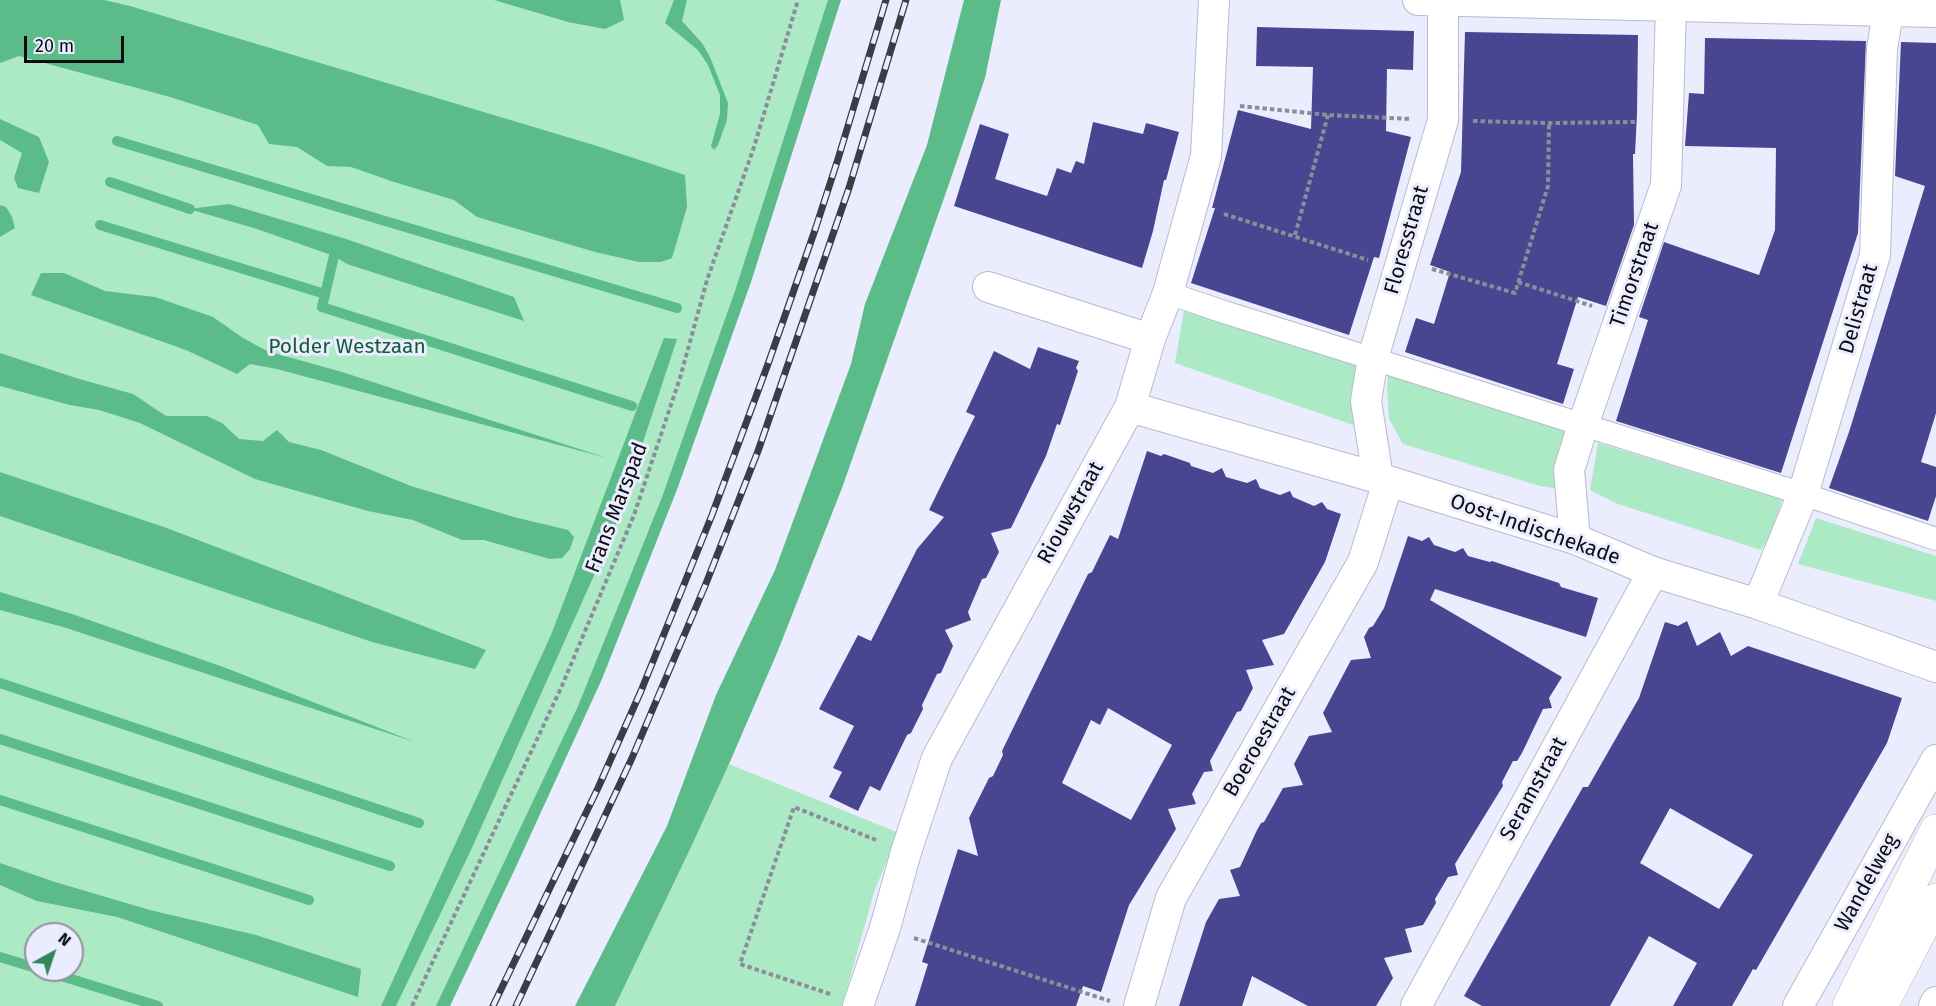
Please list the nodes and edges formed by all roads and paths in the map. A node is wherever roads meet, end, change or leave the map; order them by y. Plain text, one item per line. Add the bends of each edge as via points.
1 (798, 0) edge
2 (1214, 0) edge
3 (1418, 0) edge
4 (1443, 1) edge
5 (1671, 4) junction
6 (1890, 5) edge
7 (1936, 12) edge
8 (1328, 115) dead end
9 (1549, 123) dead end
10 (1192, 204) junction
11 (1295, 235) junction
12 (1400, 265) junction
13 (1518, 282) junction
14 (988, 287) dead end
15 (1168, 293) junction
16 (1622, 315) junction
17 (1150, 339) junction
18 (1373, 358) junction
19 (1130, 407) junction
20 (1583, 425) junction
21 (1383, 480) junction
22 (1803, 495) junction
23 (1575, 539) junction
24 (1936, 539) edge
25 (1653, 572) junction
26 (1758, 604) junction
27 (1936, 667) edge
28 (1936, 760) edge
29 (1936, 831) edge
30 (906, 852) junction
31 (1936, 900) edge
32 (885, 928) junction
33 (1936, 1002) edge
34 (1127, 1004) edge
35 (858, 1005) edge
36 (412, 1006) edge
37 (1416, 1006) edge
38 (1798, 1006) edge
39 (1849, 1006) edge
40 (1881, 1006) edge
41 (1934, 1006) edge

1 - 36 path, Frans Marspad via 634,515 561,688
2 - 10 street, Riouwstraat via 1206,156
3 - 4 street
4 - 5 street
4 - 12 street, Floresstraat via 1443,120
5 - 6 street
5 - 16 street, Timorstraat via 1666,185
6 - 7 street
6 - 22 street, Delistraat via 1882,49 1875,255
8 - 11 path
9 - 13 path via 1548,186
10 - 11 path
10 - 15 street, Riouwstraat
11 - 12 path
12 - 13 path via 1515,293
12 - 18 street, Floresstraat
13 - 16 path
14 - 17 street
15 - 17 street, Riouwstraat
15 - 18 street
16 - 20 street, Timorstraat
17 - 19 street, Riouwstraat
18 - 20 street
18 - 21 street, Floresstraat via 1366,401
19 - 21 street, Oost-Indischekade
19 - 30 street, Riouwstraat via 937,758
20 - 22 street
20 - 23 street, Timorstraat via 1569,470
21 - 23 street, Oost-Indischekade
21 - 34 street, Boeroestraat via 1363,562 1171,898
22 - 24 street
22 - 26 street, Delistraat
23 - 25 street, Oost-Indischekade
25 - 26 street, Oost-Indischekade
25 - 37 street, Seramstraat
26 - 27 street, Oost-Indischekade
28 - 38 street, Wandelweg
29 - 39 main road
30 - 32 street, Riouwstraat
30 - 35 path via 794,807 740,964
31 - 40 main road
32 - 34 path
32 - 35 street, Riouwstraat
33 - 41 street

